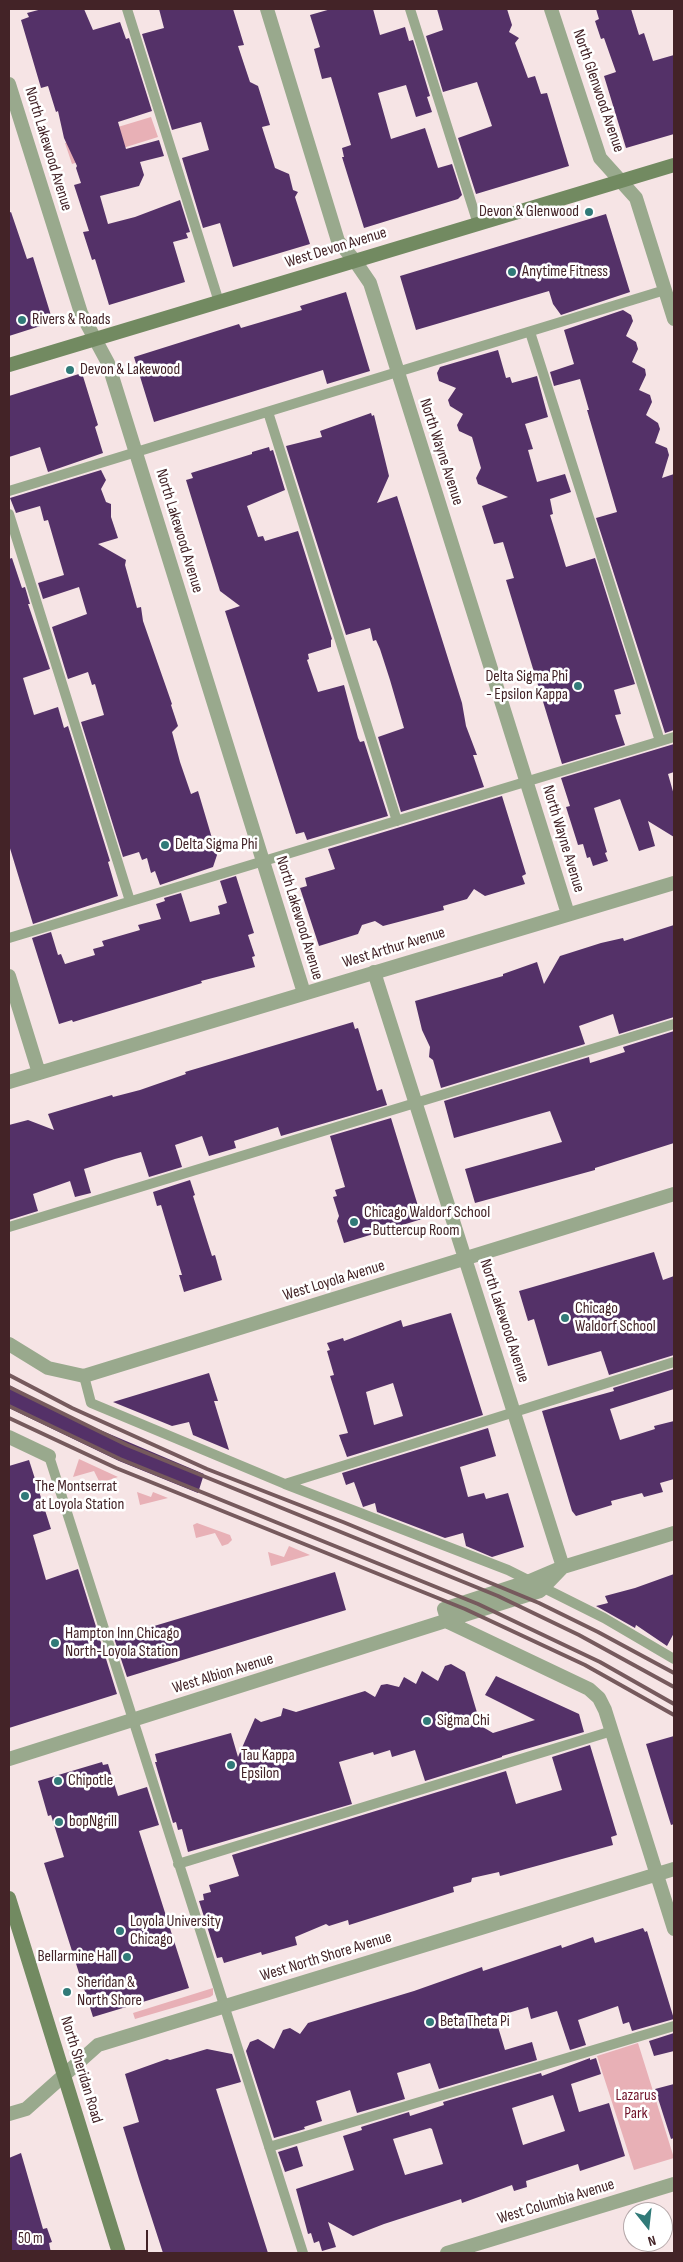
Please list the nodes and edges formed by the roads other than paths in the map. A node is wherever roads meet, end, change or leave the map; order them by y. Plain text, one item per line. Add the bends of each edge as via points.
1 (127, 9) edge
2 (266, 9) edge
3 (410, 9) edge
4 (551, 9) edge
5 (9, 84) edge
6 (674, 165) edge
7 (621, 181) junction
8 (478, 224) junction
9 (356, 261) junction
10 (665, 290) junction
11 (219, 302) junction
12 (674, 319) edge
13 (530, 332) junction
14 (96, 339) junction
15 (9, 365) edge
16 (397, 373) junction
17 (268, 412) junction
18 (136, 452) junction
19 (9, 491) edge
20 (9, 514) edge
21 (674, 737) edge
22 (660, 741) junction
23 (526, 782) junction
24 (397, 821) junction
25 (263, 861) junction
26 (674, 883) edge
27 (130, 901) junction
28 (568, 914) junction
29 (9, 938) edge
30 (374, 972) junction
31 (9, 976) edge
32 (304, 993) junction
33 (674, 1024) edge
34 (39, 1073) junction
35 (9, 1082) edge
36 (416, 1104) junction
37 (674, 1194) edge
38 (9, 1227) edge
39 (465, 1259) junction
40 (9, 1344) edge
41 (674, 1362) edge
42 (84, 1376) junction
43 (514, 1412) junction
44 (9, 1437) edge
45 (49, 1456) joint
46 (286, 1484) junction
47 (674, 1533) edge
48 (563, 1567) junction
49 (530, 1581) junction
50 (544, 1588) junction
51 (448, 1622) junction
52 (674, 1659) edge
53 (132, 1721) junction
54 (612, 1731) junction
55 (9, 1759) edge
56 (178, 1864) junction
57 (674, 1869) edge
58 (657, 1874) junction
59 (9, 1898) edge
60 (674, 1929) edge
61 (223, 2006) junction
62 (674, 2026) edge
63 (64, 2075) junction
64 (9, 2114) edge
65 (268, 2147) junction
66 (674, 2184) edge
67 (119, 2253) edge
68 (303, 2253) edge
69 (447, 2253) edge

1 - 11 lane
2 - 9 street, North Wayne Avenue via 338,241
3 - 8 lane
4 - 7 street, North Glenwood Avenue via 600,158
5 - 14 street, North Lakewood Avenue via 81,313
6 - 7 main road, West Devon Avenue
7 - 8 main road, West Devon Avenue
7 - 10 street, North Glenwood Avenue via 636,198
8 - 9 main road, West Devon Avenue
9 - 11 main road, West Devon Avenue
9 - 16 street, North Wayne Avenue via 370,283
10 - 12 street, North Glenwood Avenue
10 - 13 lane
11 - 14 main road, West Devon Avenue
13 - 16 lane
13 - 22 lane
14 - 15 main road, West Devon Avenue
14 - 18 street, North Lakewood Avenue via 108,363
16 - 17 lane
16 - 23 street, North Wayne Avenue
17 - 18 lane
17 - 24 lane
18 - 19 lane
18 - 25 street, North Lakewood Avenue
20 - 27 lane
21 - 22 lane
22 - 23 lane
23 - 24 lane
23 - 28 street, North Wayne Avenue
24 - 25 lane
25 - 27 lane
25 - 32 street, North Lakewood Avenue
26 - 28 street, West Arthur Avenue
27 - 29 lane
28 - 30 street, West Arthur Avenue
30 - 32 street, West Arthur Avenue
30 - 36 street, North Lakewood Avenue
31 - 34 street
32 - 34 street, West Arthur Avenue
33 - 36 lane
34 - 35 street, West Arthur Avenue
36 - 38 lane
36 - 39 street, North Lakewood Avenue
37 - 39 street, West Loyola Avenue
39 - 42 street, West Loyola Avenue
39 - 43 street, North Lakewood Avenue
40 - 42 street, West Loyola Avenue via 48,1368
41 - 43 lane
42 - 46 lane via 91,1403
43 - 46 lane
43 - 48 street, North Lakewood Avenue
44 - 45 street
45 - 53 lane
46 - 49 lane
47 - 48 street
48 - 49 street
48 - 50 street, West Albion Avenue
49 - 50 lane
49 - 51 street via 444,1609
50 - 51 street, West Albion Avenue
50 - 52 lane
51 - 53 street, West Albion Avenue
51 - 54 street via 589,1689 599,1698
53 - 55 street, West Albion Avenue
53 - 56 lane
54 - 56 lane
54 - 58 street
56 - 61 lane
57 - 58 street, West North Shore Avenue
58 - 60 street
58 - 61 street, West North Shore Avenue
59 - 63 main road, North Sheridan Road
61 - 63 street, West North Shore Avenue via 98,2045
61 - 65 lane
62 - 65 lane
63 - 64 street, West North Shore Avenue via 26,2108
63 - 67 main road, North Sheridan Road
65 - 68 lane
66 - 69 street, West Columbia Avenue

